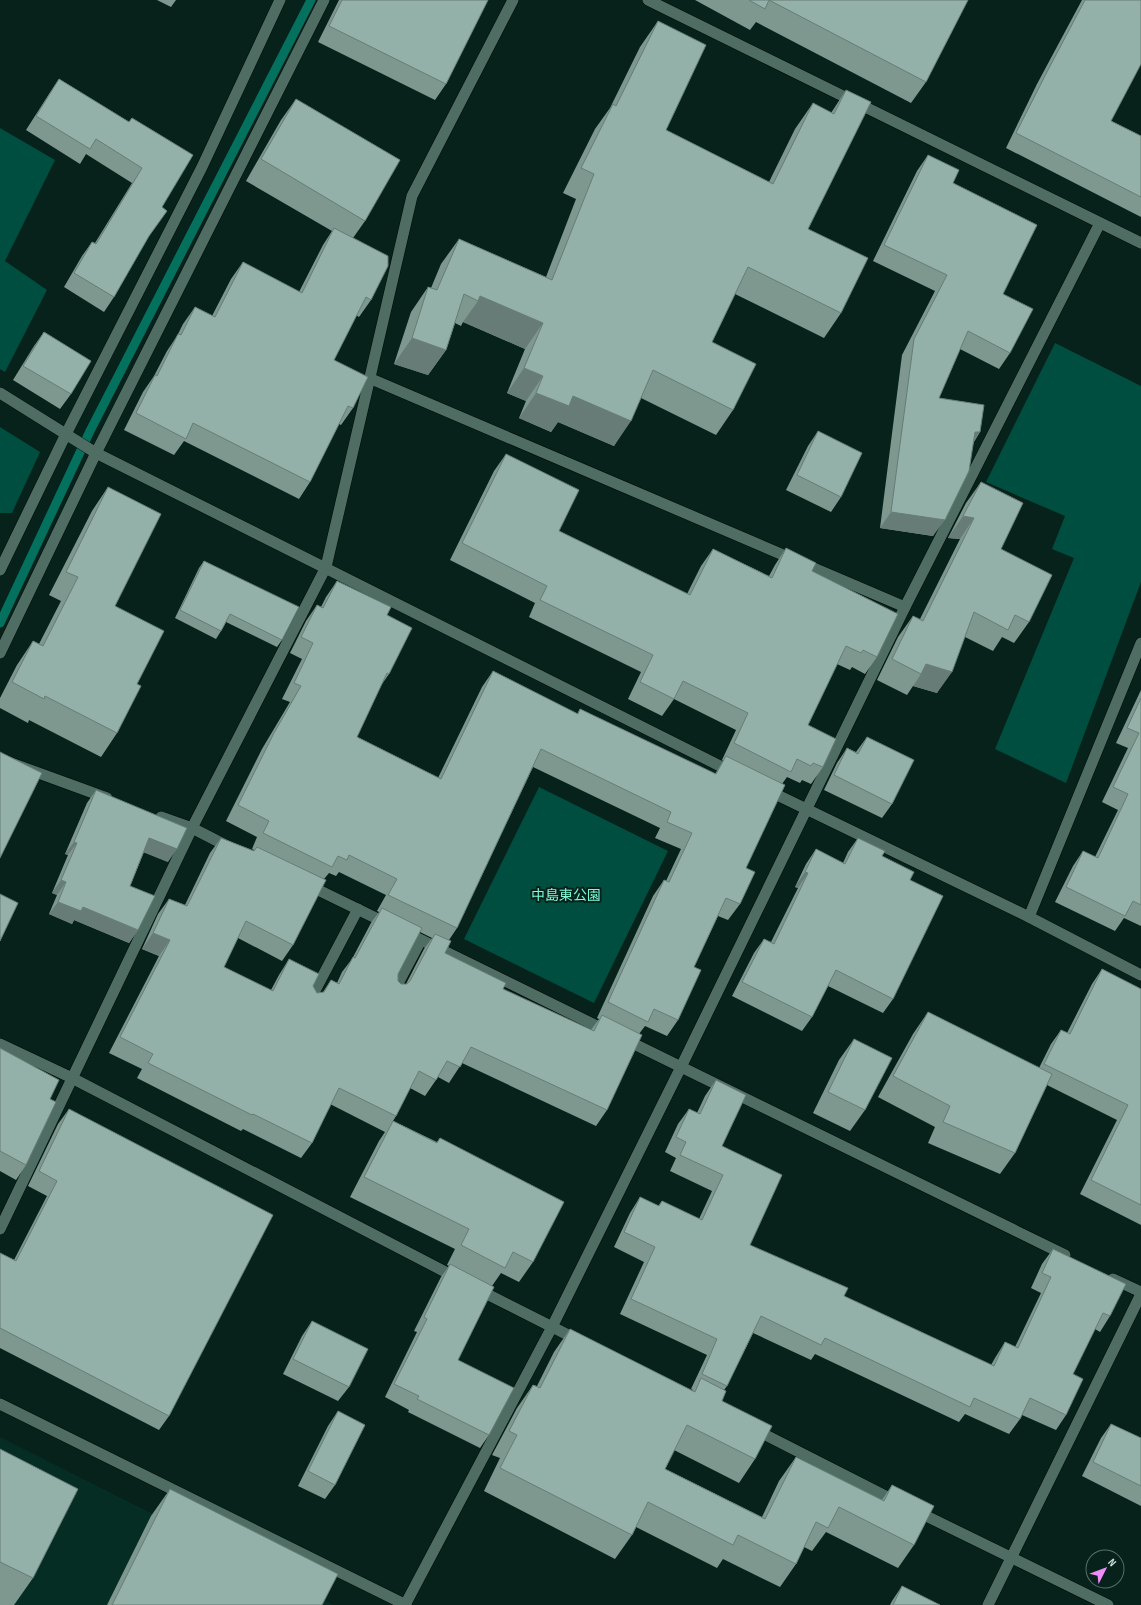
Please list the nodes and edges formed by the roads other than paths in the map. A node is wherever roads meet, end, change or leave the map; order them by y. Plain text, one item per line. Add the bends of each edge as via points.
1 (280, 0) edge
2 (324, 0) edge
3 (514, 0) edge
4 (648, 0) edge
5 (1100, 223) junction
6 (1141, 243) edge
7 (369, 378) junction
8 (0, 393) edge
9 (67, 435) junction
10 (95, 452) junction
11 (326, 567) junction
12 (0, 570) edge
13 (905, 607) junction
14 (1141, 642) edge
15 (0, 654) edge
16 (0, 759) edge
17 (743, 778) edge
18 (757, 785) edge
19 (118, 802) edge
20 (806, 810) junction
21 (147, 812) edge
22 (192, 828) junction
23 (241, 853) edge
24 (298, 880) edge
25 (358, 909) junction
26 (1029, 917) junction
27 (421, 940) junction
28 (1141, 975) edge
29 (393, 992) edge
30 (309, 1002) edge
31 (0, 1044) edge
32 (681, 1067) junction
33 (72, 1078) junction
34 (0, 1229) edge
35 (1076, 1261) edge
36 (1105, 1275) edge
37 (1141, 1293) edge
38 (552, 1327) junction
39 (588, 1345) edge
40 (0, 1404) edge
41 (743, 1424) edge
42 (1012, 1559) junction
43 (406, 1605) edge
44 (988, 1605) edge
45 (1108, 1605) edge

1 - 9 street via 202,167
2 - 10 street
3 - 7 street via 412,196
4 - 5 street
5 - 6 street
5 - 13 street
7 - 11 street
7 - 13 street
8 - 9 street
9 - 10 street
9 - 12 street
10 - 11 street
10 - 15 street
11 - 17 street
11 - 22 street
13 - 20 street
14 - 26 street
16 - 19 street
18 - 20 street
20 - 26 street
20 - 32 street
21 - 22 street
22 - 23 street
22 - 33 street
24 - 25 street
25 - 27 street
25 - 30 street
26 - 28 street
27 - 29 street
27 - 32 street
31 - 33 street
32 - 35 street
32 - 38 street
33 - 34 street
33 - 38 street
36 - 37 street
37 - 42 street
38 - 39 street
38 - 43 street
40 - 43 street
41 - 42 street
42 - 44 street
42 - 45 street

